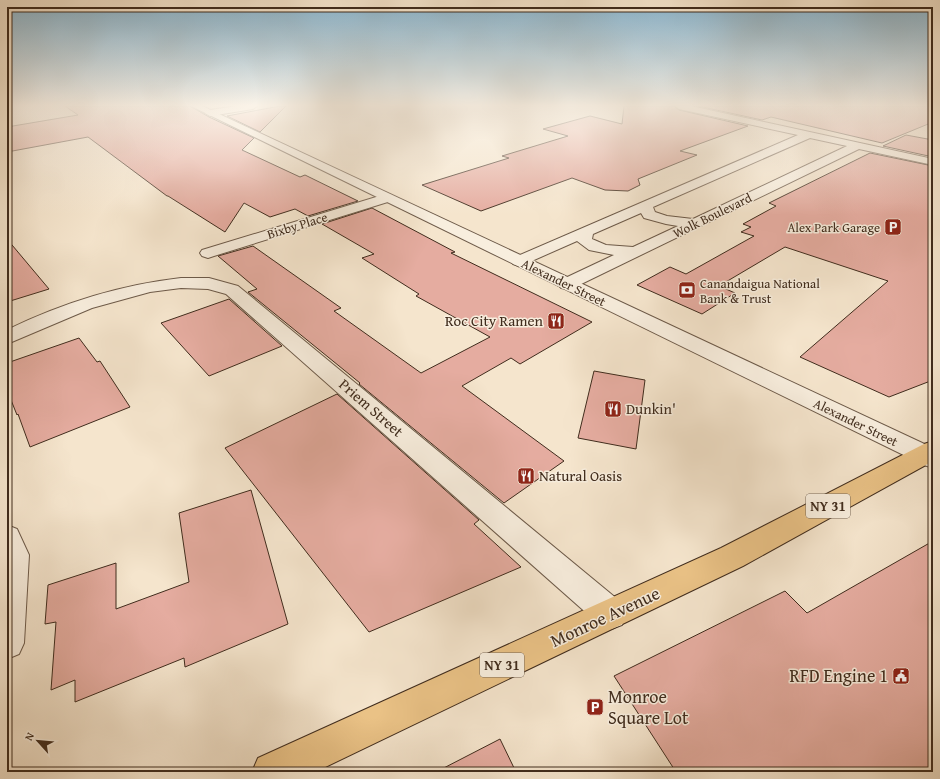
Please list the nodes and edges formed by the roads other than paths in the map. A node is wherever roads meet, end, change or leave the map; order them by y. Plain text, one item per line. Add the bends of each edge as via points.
1 (271, 142) edge
2 (792, 142) edge
3 (846, 142) edge
4 (858, 145) junction
5 (777, 149) junction
6 (799, 151) dead end
7 (933, 162) edge
8 (679, 192) junction
9 (386, 198) junction
10 (716, 201) junction
11 (646, 206) junction
12 (694, 223) junction
13 (586, 232) junction
14 (635, 252) junction
15 (208, 253) dead end
16 (519, 261) junction
17 (567, 284) junction
18 (7, 338) edge
19 (930, 455) edge
20 (7, 537) edge
21 (612, 614) junction
22 (7, 643) edge
23 (272, 772) edge

1 - 9 street, Alexander Street
2 - 5 street
3 - 4 street
4 - 7 street
4 - 10 street, Wolk Boulevard via 817,158
5 - 6 street
5 - 8 street
8 - 10 street
8 - 11 street
9 - 15 street, Bixby Place
9 - 16 street, Alexander Street
10 - 12 street, Wolk Boulevard
11 - 12 street via 649,215 655,218
11 - 13 street
12 - 14 street, Wolk Boulevard
13 - 14 street via 584,240 597,249
13 - 16 street
14 - 17 street, Wolk Boulevard
16 - 17 street, Alexander Street
17 - 19 street, Alexander Street
18 - 21 street, Priem Street via 101,300 150,287 175,284 224,286 232,290
19 - 21 main road, Monroe Avenue / NY 31 via 732,557
20 - 22 street via 14,555
21 - 23 main road, Monroe Avenue / NY 31

